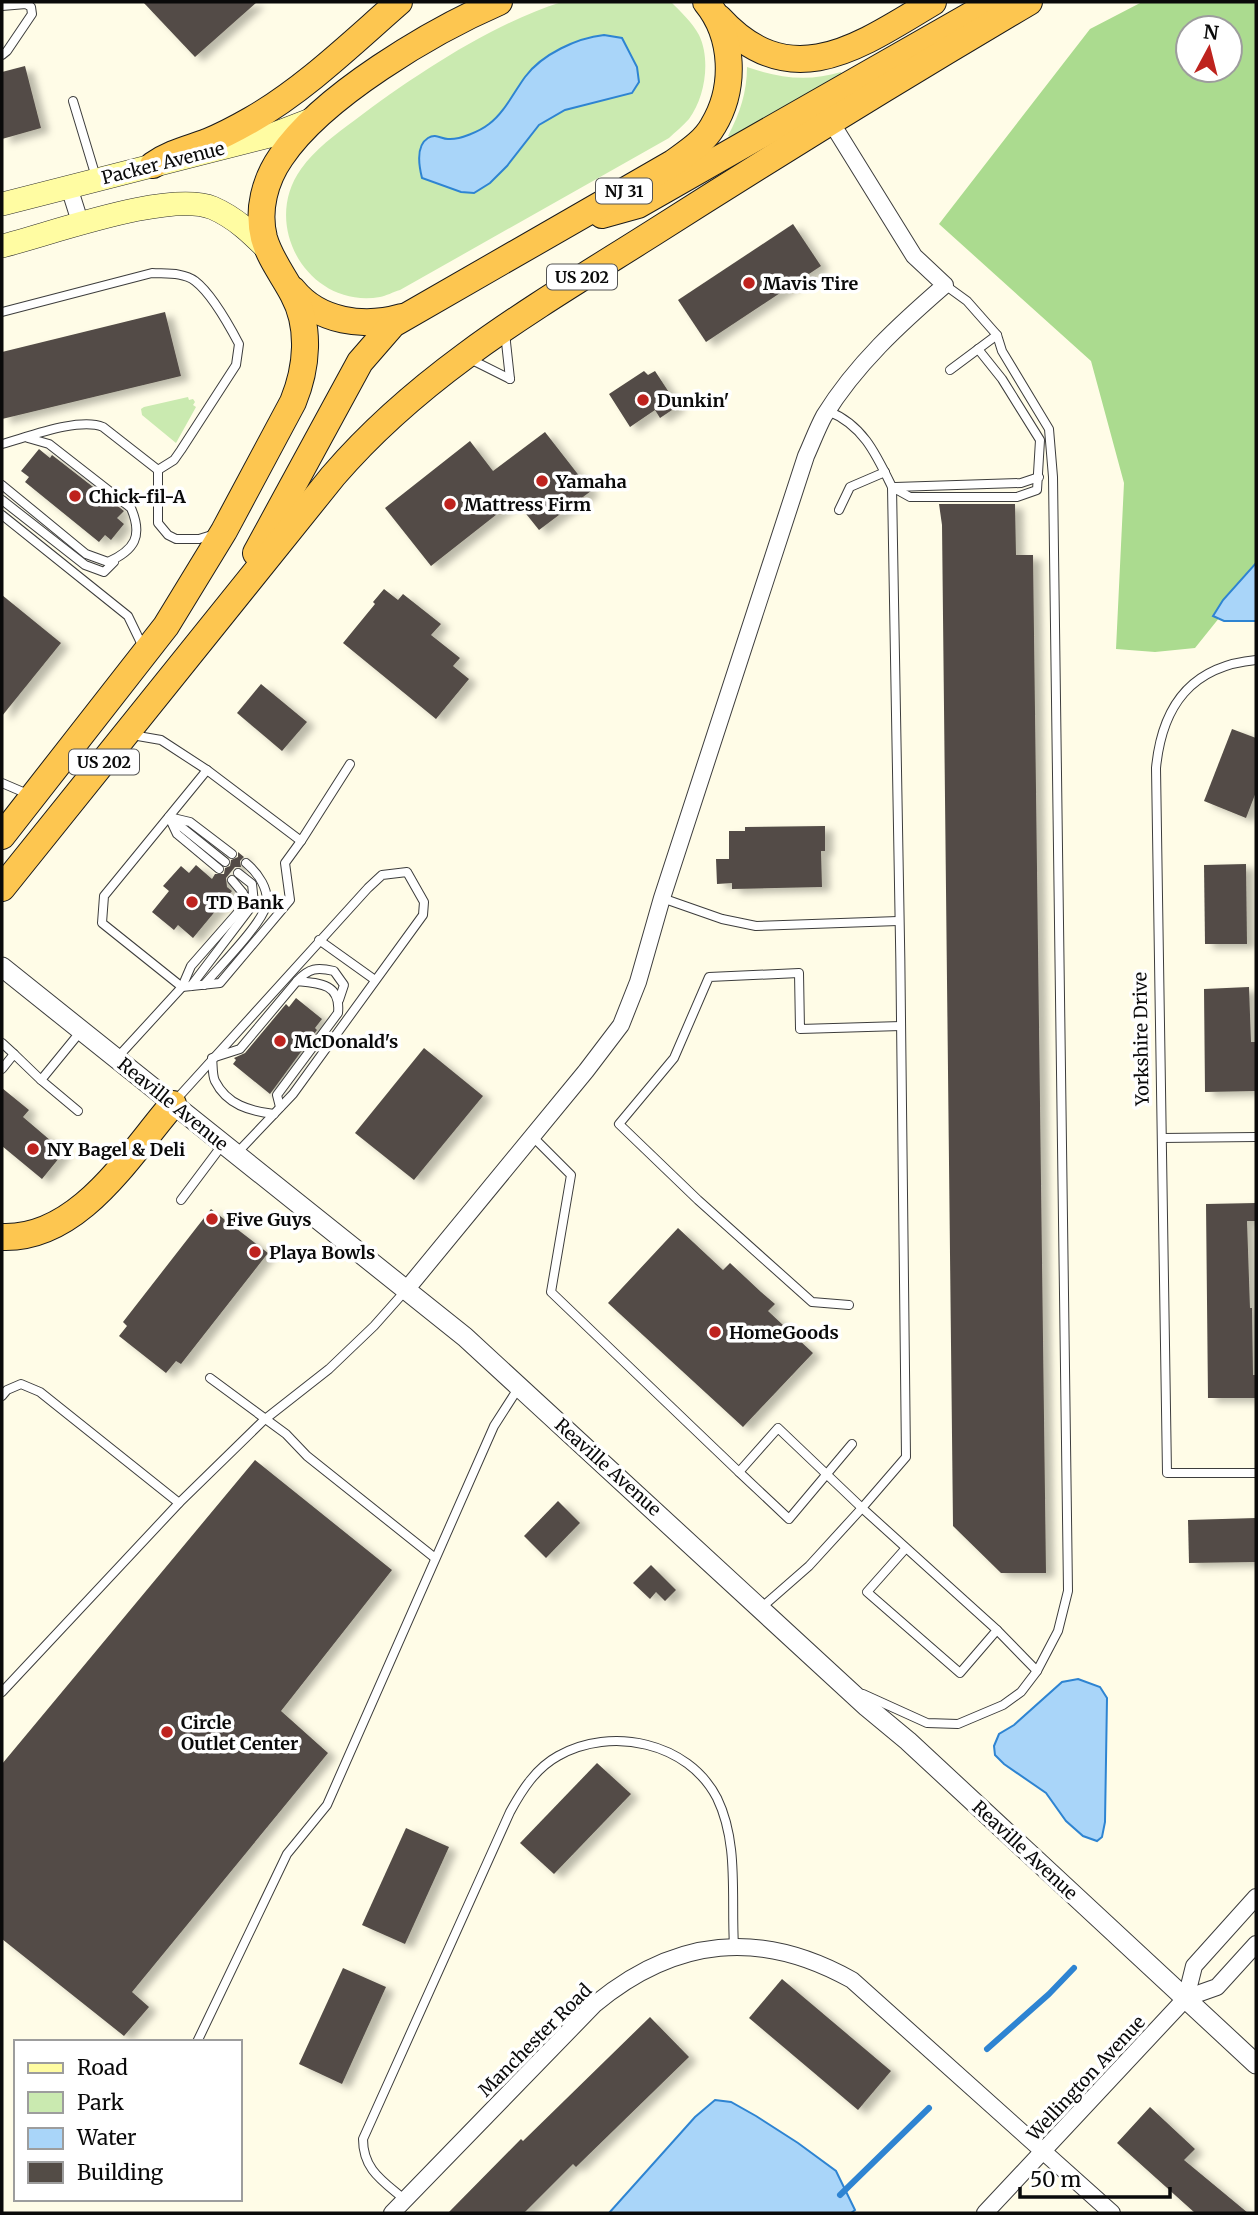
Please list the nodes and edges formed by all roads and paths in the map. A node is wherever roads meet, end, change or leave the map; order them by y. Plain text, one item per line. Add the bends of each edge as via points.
1 (399, 2) edge
2 (499, 2) edge
3 (933, 2) edge
4 (993, 2) edge
5 (1029, 2) edge
6 (707, 4) edge
7 (2, 6) edge
8 (2, 55) edge
9 (73, 101) dead end
10 (321, 113) junction
11 (831, 122) junction
12 (153, 165) junction
13 (96, 180) junction
14 (69, 187) junction
15 (2, 204) edge
16 (567, 224) junction
17 (81, 225) junction
18 (2, 246) edge
19 (269, 251) junction
20 (285, 280) junction
21 (946, 285) junction
22 (418, 309) junction
23 (2, 312) edge
24 (504, 328) junction
25 (997, 335) junction
26 (978, 349) junction
27 (464, 356) junction
28 (950, 370) dead end
29 (828, 411) junction
30 (28, 438) junction
31 (2, 444) edge
32 (158, 470) junction
33 (885, 472) junction
34 (1039, 477) junction
35 (2, 485) edge
36 (892, 487) junction
37 (2, 500) edge
38 (839, 510) dead end
39 (2, 515) edge
40 (224, 531) junction
41 (118, 558) junction
42 (205, 635) junction
43 (145, 654) junction
44 (1256, 660) edge
45 (125, 734) junction
46 (350, 764) dead end
47 (207, 770) junction
48 (2, 783) edge
49 (33, 796) junction
50 (169, 817) junction
51 (2, 836) edge
52 (301, 841) junction
53 (232, 854) dead end
54 (246, 863) dead end
55 (222, 866) dead end
56 (235, 876) dead end
57 (2, 888) edge
58 (662, 898) junction
59 (898, 921) junction
60 (320, 940) junction
61 (2, 967) edge
62 (375, 980) junction
63 (297, 981) junction
64 (204, 985) junction
65 (186, 986) junction
66 (339, 1000) junction
67 (901, 1026) junction
68 (81, 1031) junction
69 (2, 1044) edge
70 (14, 1054) junction
71 (212, 1058) junction
72 (116, 1059) junction
73 (2, 1069) edge
74 (41, 1080) junction
75 (173, 1104) junction
76 (78, 1111) dead end
77 (277, 1111) junction
78 (532, 1136) junction
79 (1256, 1137) edge
80 (1162, 1138) junction
81 (230, 1149) junction
82 (181, 1200) dead end
83 (2, 1237) edge
84 (406, 1290) junction
85 (849, 1305) dead end
86 (210, 1378) dead end
87 (519, 1387) junction
88 (2, 1396) edge
89 (264, 1420) junction
90 (852, 1444) dead end
91 (738, 1472) junction
92 (1256, 1472) edge
93 (826, 1475) junction
94 (179, 1503) junction
95 (862, 1508) junction
96 (906, 1548) junction
97 (435, 1558) junction
98 (761, 1608) junction
99 (997, 1630) junction
100 (1037, 1671) junction
101 (842, 1684) junction
102 (2, 1692) edge
103 (1256, 1897) edge
104 (1256, 1944) edge
105 (734, 1946) junction
106 (1186, 1998) junction
107 (198, 2040) edge
108 (1256, 2064) edge
109 (1043, 2152) junction
110 (405, 2200) junction
111 (392, 2213) edge
112 (985, 2213) edge
113 (1112, 2213) edge

1 - 12 highway via 274,107
2 - 10 highway, US 202 / US 202 via 443,29
3 - 6 highway via 877,36 816,59 760,50 736,34
4 - 16 highway via 638,205
5 - 11 highway, US 202 / US 202
6 - 16 highway, NJ 31 via 723,34 729,73 713,127 673,163
7 - 8 lane via 26,4 32,7 32,14
9 - 13 lane
10 - 12 main road, Packer Avenue via 269,136
10 - 19 highway, US 202 / US 202 via 287,148 269,180 261,215
11 - 21 street via 914,256
11 - 24 highway, US 202 / US 202
12 - 13 main road, Packer Avenue
13 - 14 main road, Packer Avenue
14 - 15 main road, Packer Avenue
14 - 17 street
16 - 22 highway, NJ 31
17 - 18 main road
17 - 19 main road via 165,204 201,205 235,220
19 - 20 highway, US 202 / US 202
20 - 22 highway via 308,304 351,321 392,320
20 - 40 highway, US 202 / US 202 via 298,303 305,331 299,389
21 - 25 lane
21 - 29 street via 864,361
22 - 42 highway, NJ 31 via 393,324 360,362
23 - 32 lane via 152,274 194,280 239,344 236,365 174,460
24 - 27 highway, US 202 / US 202
24 - 27 lane via 510,379
25 - 26 lane
25 - 100 lane via 1049,429 1053,477 1068,1591 1058,1631
26 - 28 lane
26 - 34 lane via 1040,440
27 - 42 highway, US 202 / US 202 via 359,445
29 - 33 lane via 846,419 861,434
29 - 58 street via 806,456
30 - 31 lane
30 - 32 lane via 95,423
30 - 41 lane via 49,444 131,508 137,538
32 - 40 lane via 158,523 167,535 199,540
33 - 36 lane
33 - 38 lane via 850,487
34 - 36 lane via 1021,483
34 - 36 lane via 1037,490 1017,497 910,498
35 - 41 lane via 86,554 108,562
36 - 59 lane
37 - 41 lane via 85,565 104,572
39 - 43 lane via 128,616
40 - 43 highway, US 202 / US 202
42 - 45 highway, US 202 / US 202
43 - 49 highway, US 202 / US 202
44 - 80 lane, Yorkshire Drive via 1214,670 1194,684 1177,701 1159,742
45 - 47 lane via 161,740
45 - 57 highway, US 202 / US 202
46 - 52 lane
47 - 50 lane
47 - 52 lane
48 - 49 lane
49 - 51 highway, US 202 / US 202
50 - 53 lane via 190,822
50 - 55 lane via 177,834
50 - 65 lane via 104,896 102,923
52 - 64 lane via 285,863 290,900 220,983
54 - 64 lane via 264,886 266,906
56 - 65 lane via 243,893 241,909 191,966
58 - 59 lane via 756,926
58 - 78 street via 621,1024
59 - 67 lane
60 - 62 lane
60 - 62 lane via 382,875 407,872 424,902 423,915
60 - 71 lane
61 - 68 street, Reaville Avenue
62 - 77 lane
63 - 66 lane via 319,983
63 - 66 lane via 306,971 334,971 344,985
63 - 71 lane via 240,1049
64 - 65 lane
65 - 72 lane
66 - 77 lane via 338,1013 277,1095
67 - 85 lane via 800,1029 799,973 709,977 674,1058 619,1124 812,1302
67 - 95 lane via 906,1457
68 - 72 street, Reaville Avenue
68 - 74 lane
69 - 70 lane
70 - 73 lane
70 - 74 lane
71 - 75 lane
71 - 77 lane via 215,1080 233,1102 249,1111
72 - 75 street, Reaville Avenue
74 - 76 lane
75 - 81 street, Reaville Avenue
75 - 83 highway via 93,1199 40,1230
77 - 81 lane
78 - 84 street
78 - 91 lane via 571,1175 551,1292
79 - 80 lane
80 - 92 lane, Yorkshire Drive via 1167,1473
81 - 82 lane
81 - 84 street, Reaville Avenue
84 - 87 street, Reaville Avenue
84 - 89 lane via 329,1369
86 - 89 lane
87 - 97 lane via 494,1426
87 - 98 street, Reaville Avenue
88 - 94 lane via 21,1384 40,1392
89 - 94 lane
89 - 97 lane
90 - 93 lane
91 - 93 lane via 778,1429
91 - 93 lane via 789,1519
93 - 95 lane
94 - 102 lane
95 - 96 lane
95 - 98 lane via 809,1566
96 - 99 lane
96 - 99 lane via 867,1592 960,1673
97 - 107 lane via 327,1805 287,1854
98 - 101 street, Reaville Avenue
99 - 100 lane
100 - 101 lane via 1021,1692 1003,1705 958,1724 928,1723
101 - 106 street, Reaville Avenue
103 - 106 street via 1194,1966
104 - 106 street via 1217,1987
105 - 109 street, Manchester Road via 799,1955 852,1980
105 - 110 street, Manchester Road via 685,1954 634,1975 611,1991
105 - 110 lane via 731,1837 716,1796 702,1777 658,1748 633,1741 581,1745 557,1756 536,1773 510,1812 363,2139 363,2154 370,2168
106 - 108 street, Reaville Avenue
106 - 109 street, Wellington Avenue
109 - 112 street, Wellington Avenue
109 - 113 street, Manchester Road
110 - 111 street, Manchester Road

